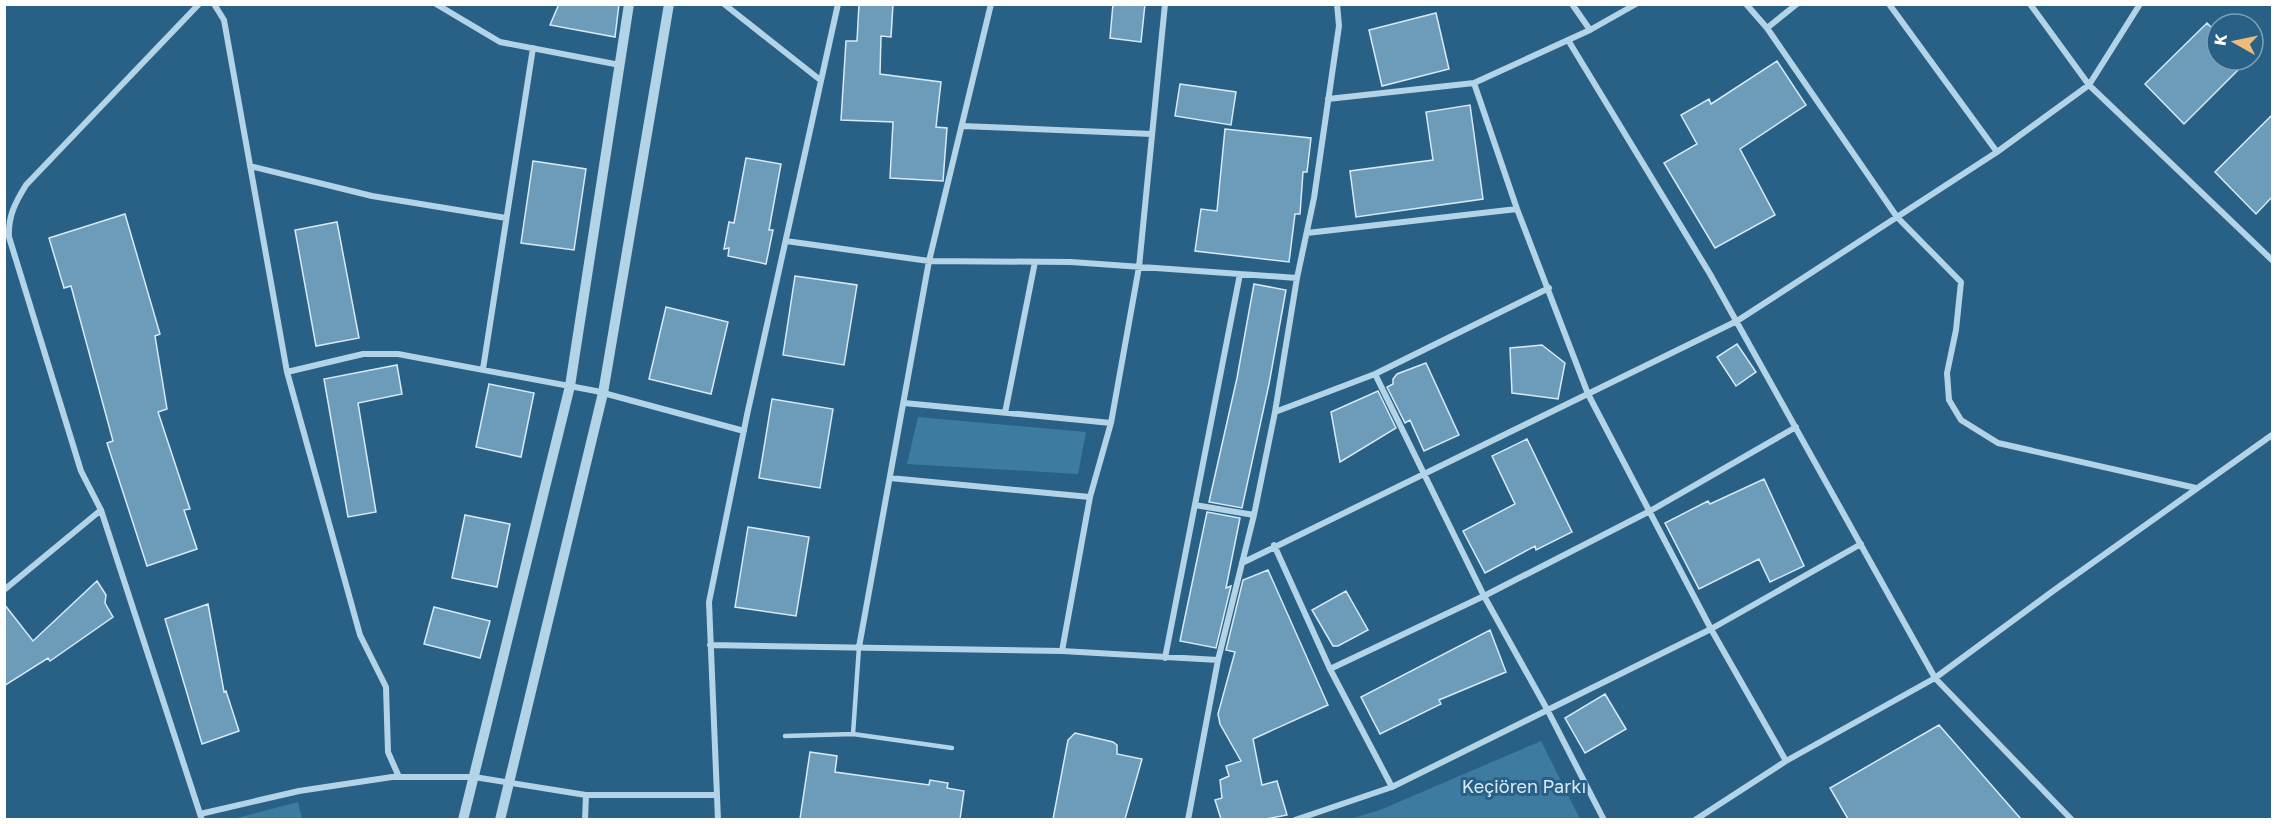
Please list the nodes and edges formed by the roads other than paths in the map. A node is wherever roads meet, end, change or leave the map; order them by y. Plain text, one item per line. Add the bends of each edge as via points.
1 (199, 4) edge
2 (214, 4) edge
3 (436, 4) edge
4 (629, 4) edge
5 (669, 4) edge
6 (724, 4) edge
7 (838, 4) edge
8 (991, 4) edge
9 (1165, 4) edge
10 (1337, 4) edge
11 (1572, 4) edge
12 (1636, 4) edge
13 (1746, 4) edge
14 (1797, 4) edge
15 (1889, 4) edge
16 (2030, 4) edge
17 (2140, 4) edge
18 (1767, 28) junction
19 (1590, 30) junction
20 (1568, 40) junction
21 (533, 48) junction
22 (620, 65) junction
23 (819, 79) junction
24 (1474, 83) junction
25 (2089, 85) junction
26 (1328, 99) junction
27 (962, 126) junction
28 (1152, 134) junction
29 (1997, 152) junction
30 (250, 166) junction
31 (1517, 209) junction
32 (1897, 217) junction
33 (506, 218) junction
34 (1307, 233) junction
35 (786, 241) junction
36 (2272, 260) edge
37 (929, 261) junction
38 (1035, 262) junction
39 (1139, 267) junction
40 (1240, 274) junction
41 (1297, 278) junction
42 (1549, 288) junction
43 (1737, 321) junction
44 (483, 369) junction
45 (287, 372) junction
46 (1375, 374) junction
47 (570, 386) junction
48 (603, 393) junction
49 (1588, 394) junction
50 (904, 403) junction
51 (1275, 412) junction
52 (1005, 413) junction
53 (1111, 423) junction
54 (1796, 427) junction
55 (744, 431) junction
56 (2272, 435) edge
57 (1426, 474) junction
58 (890, 478) junction
59 (2196, 488) junction
60 (1090, 497) junction
61 (1195, 505) junction
62 (101, 510) junction
63 (1650, 511) junction
64 (1254, 514) junction
65 (1861, 544) junction
66 (1274, 545) junction
67 (1242, 563) junction
68 (4, 590) edge
69 (1484, 596) junction
70 (1711, 628) junction
71 (710, 645) junction
72 (859, 647) junction
73 (1062, 651) junction
74 (1165, 658) junction
75 (1218, 660) junction
76 (1330, 669) junction
77 (1935, 678) junction
78 (1548, 711) junction
79 (853, 734) junction
80 (785, 736) dead end
81 (952, 748) dead end
82 (1786, 761) junction
83 (399, 777) junction
84 (474, 777) junction
85 (511, 784) junction
86 (1392, 787) junction
87 (586, 795) junction
88 (716, 795) junction
89 (201, 817) edge
90 (464, 819) edge
91 (500, 819) edge
92 (585, 819) edge
93 (718, 819) edge
94 (1188, 819) edge
95 (1295, 819) edge
96 (1604, 819) edge
97 (1695, 819) edge
98 (2072, 819) edge

1 - 62 street via 26,185 11,210 8,224 81,471
2 - 30 street via 224,20
3 - 21 street via 500,42
4 - 22 street
5 - 48 street
6 - 23 street
7 - 23 street
8 - 27 street
9 - 28 street
10 - 26 street via 1339,26
11 - 19 street
12 - 19 street
13 - 18 street
14 - 18 street
15 - 29 street
16 - 25 street
17 - 25 street
18 - 32 street
19 - 20 street
20 - 24 street
20 - 43 street
21 - 22 street
21 - 33 street
22 - 47 street
23 - 35 street
24 - 26 street
24 - 31 street
25 - 29 street
25 - 36 street
26 - 34 street
27 - 28 street
27 - 37 street
28 - 39 street
29 - 32 street
30 - 33 street via 372,196
30 - 45 street
31 - 34 street
31 - 42 street
32 - 43 street
32 - 59 street via 1960,282 1947,373 1949,400 1961,420 1998,443
33 - 44 street
34 - 41 street
35 - 37 street
35 - 55 street
37 - 38 street
37 - 50 street
38 - 39 street
38 - 52 street
39 - 40 street
39 - 53 street
40 - 41 street
40 - 61 street
41 - 51 street
42 - 46 street
42 - 49 street
43 - 49 street
43 - 54 street
44 - 45 street via 398,354 363,354
44 - 47 street
45 - 83 street via 360,635 386,687 388,752
46 - 51 street
46 - 57 street
47 - 48 street
47 - 84 street
48 - 55 street
48 - 85 street
49 - 57 street
49 - 63 street
50 - 52 street
50 - 58 street
51 - 64 street
52 - 53 street
53 - 60 street
54 - 63 street
54 - 65 street
55 - 71 street via 709,602
56 - 59 street
57 - 66 street
57 - 69 street
58 - 60 street
58 - 72 street
59 - 77 street
60 - 73 street
61 - 64 street
61 - 74 street
62 - 68 street
62 - 89 street
63 - 69 street
63 - 70 street
64 - 67 street
65 - 70 street
65 - 77 street
66 - 67 street
66 - 76 street
67 - 75 street
69 - 76 street
69 - 78 street
70 - 78 street
70 - 82 street
71 - 72 street
71 - 88 street
72 - 73 street
72 - 79 lane
73 - 74 street
74 - 75 street
75 - 94 street
76 - 86 street
77 - 82 street
77 - 98 street
78 - 86 street
78 - 96 street
79 - 80 lane
79 - 81 lane
82 - 97 street
83 - 84 street
83 - 89 street via 299,791
84 - 85 street
84 - 90 street
85 - 87 street
85 - 91 street
86 - 95 street
87 - 88 street
87 - 92 street
88 - 93 street

